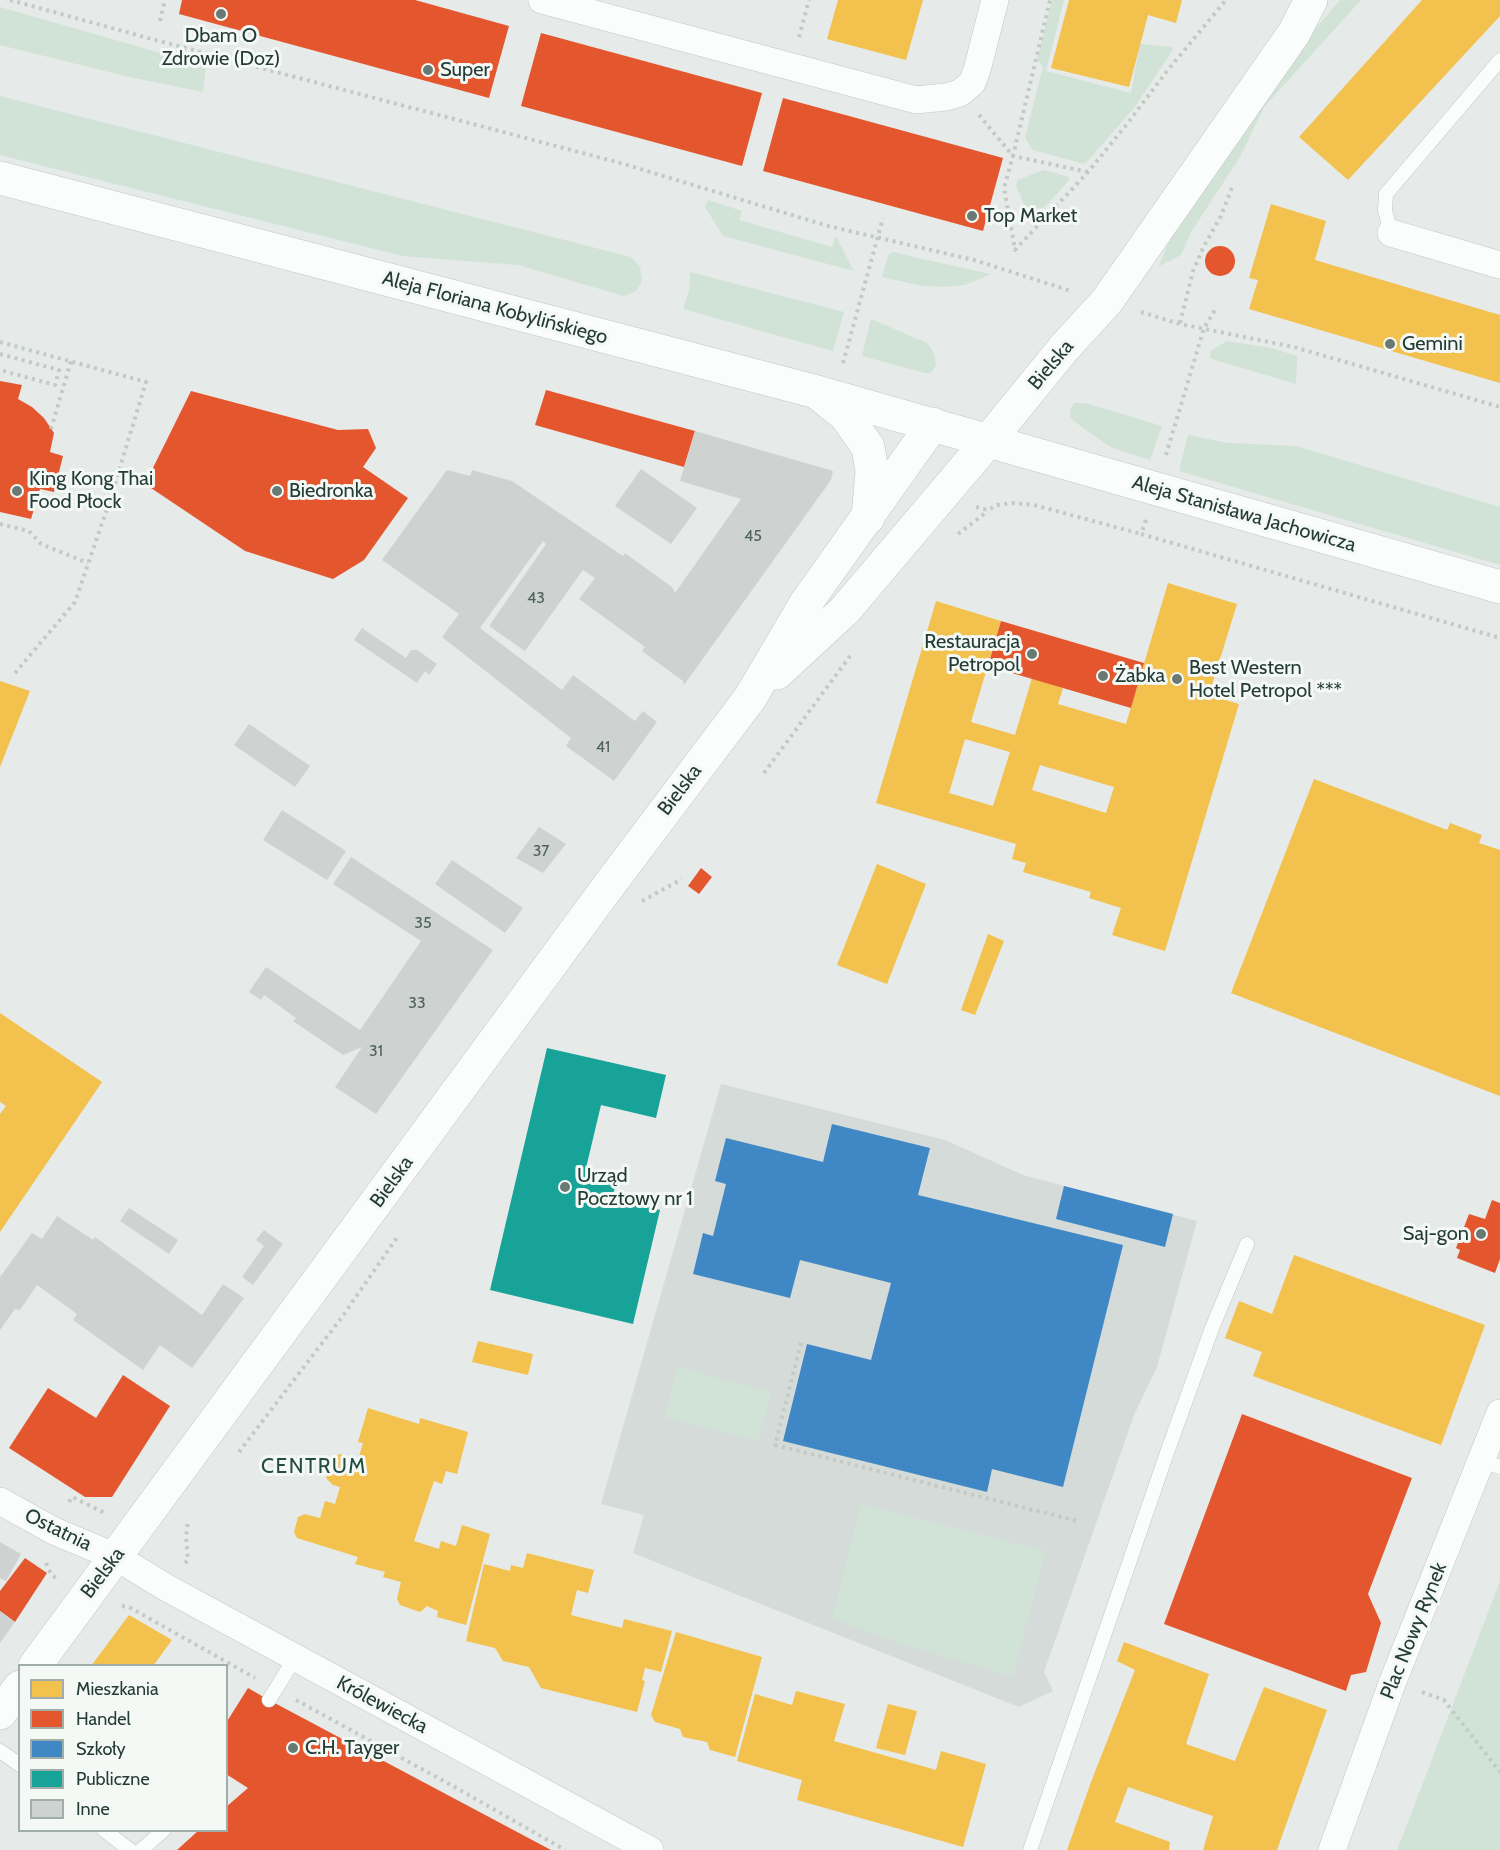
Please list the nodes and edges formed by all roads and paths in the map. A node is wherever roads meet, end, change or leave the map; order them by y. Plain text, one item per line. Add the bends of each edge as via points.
1 (10, 0) edge
2 (165, 0) edge
3 (542, 0) edge
4 (995, 0) edge
5 (1050, 0) edge
6 (1226, 0) edge
7 (1311, 0) edge
8 (160, 21) dead end
9 (1500, 60) edge
10 (960, 93) junction
11 (1013, 156) junction
12 (1088, 172) junction
13 (0, 178) edge
14 (1236, 178) dead end
15 (1391, 233) joint
16 (1500, 265) edge
17 (1107, 301) junction
18 (1180, 324) junction
19 (0, 342) edge
20 (0, 354) edge
21 (71, 361) junction
22 (0, 370) edge
23 (817, 392) junction
24 (1500, 407) edge
25 (933, 424) junction
26 (51, 429) dead end
27 (989, 440) junction
28 (868, 518) junction
29 (0, 524) edge
30 (88, 563) junction
31 (1500, 587) edge
32 (15, 673) dead end
33 (750, 698) junction
34 (682, 879) dead end
35 (634, 906) dead end
36 (398, 1235) dead end
37 (1247, 1244) dead end
38 (801, 1342) dead end
39 (1500, 1413) edge
40 (236, 1456) dead end
41 (1491, 1464) edge
42 (0, 1501) edge
43 (191, 1516) dead end
44 (1077, 1521) dead end
45 (116, 1557) junction
46 (188, 1560) dead end
47 (145, 1617) dead end
48 (295, 1658) junction
49 (36, 1664) edge
50 (222, 1664) edge
51 (228, 1668) edge
52 (1393, 1681) junction
53 (18, 1690) edge
54 (272, 1695) junction
55 (0, 1713) edge
56 (0, 1751) edge
57 (18, 1764) edge
58 (1500, 1772) edge
59 (107, 1832) edge
60 (158, 1832) edge
61 (130, 1850) edge
62 (141, 1850) edge
63 (565, 1850) edge
64 (650, 1850) edge
65 (1030, 1850) edge
66 (1332, 1850) edge

1 - 17 path via 624,164 828,226 974,260
2 - 8 path
3 - 10 street via 916,100
4 - 10 street via 977,70 972,83
5 - 11 path
6 - 12 path
7 - 17 main road, Bielska via 1294,33
9 - 15 lane via 1386,194 1384,210
10 - 11 path
11 - 12 path
11 - 12 path via 1005,189 1015,250
13 - 23 main road, Aleja Floriana Kobylińskiego
14 - 18 path via 1193,271
15 - 16 street
17 - 18 path
17 - 27 main road, Bielska
18 - 24 path via 1294,347
19 - 21 path
20 - 22 path via 59,370 55,385
21 - 26 path
21 - 30 path via 146,382
23 - 25 main road, Aleja Floriana Kobylińskiego
23 - 28 main road via 846,416 868,447 872,471
25 - 27 main road, Aleja Floriana Kobylińskiego
25 - 28 main road, Bielska
27 - 31 main road, Aleja Stanisława Jachowicza
27 - 33 main road, Bielska via 845,610
28 - 33 main road, Bielska via 806,603
29 - 30 path via 29,531 41,544
30 - 32 path via 75,602
33 - 45 main road, Bielska
34 - 35 path
36 - 40 path via 342,1317
37 - 65 lane via 1169,1447
38 - 44 path via 775,1445
39 - 41 street, Plac Nowy Rynek
41 - 52 street, Plac Nowy Rynek
42 - 45 street, Ostatnia via 54,1531
43 - 46 path via 187,1522
45 - 48 street, Królewiecka
45 - 49 main road, Bielska
47 - 50 path
48 - 54 lane
48 - 64 street, Królewiecka
51 - 54 path
52 - 58 path via 1444,1700
52 - 66 street, Plac Nowy Rynek
53 - 55 main road
54 - 63 path via 460,1790
56 - 57 lane
59 - 61 lane
60 - 62 lane

